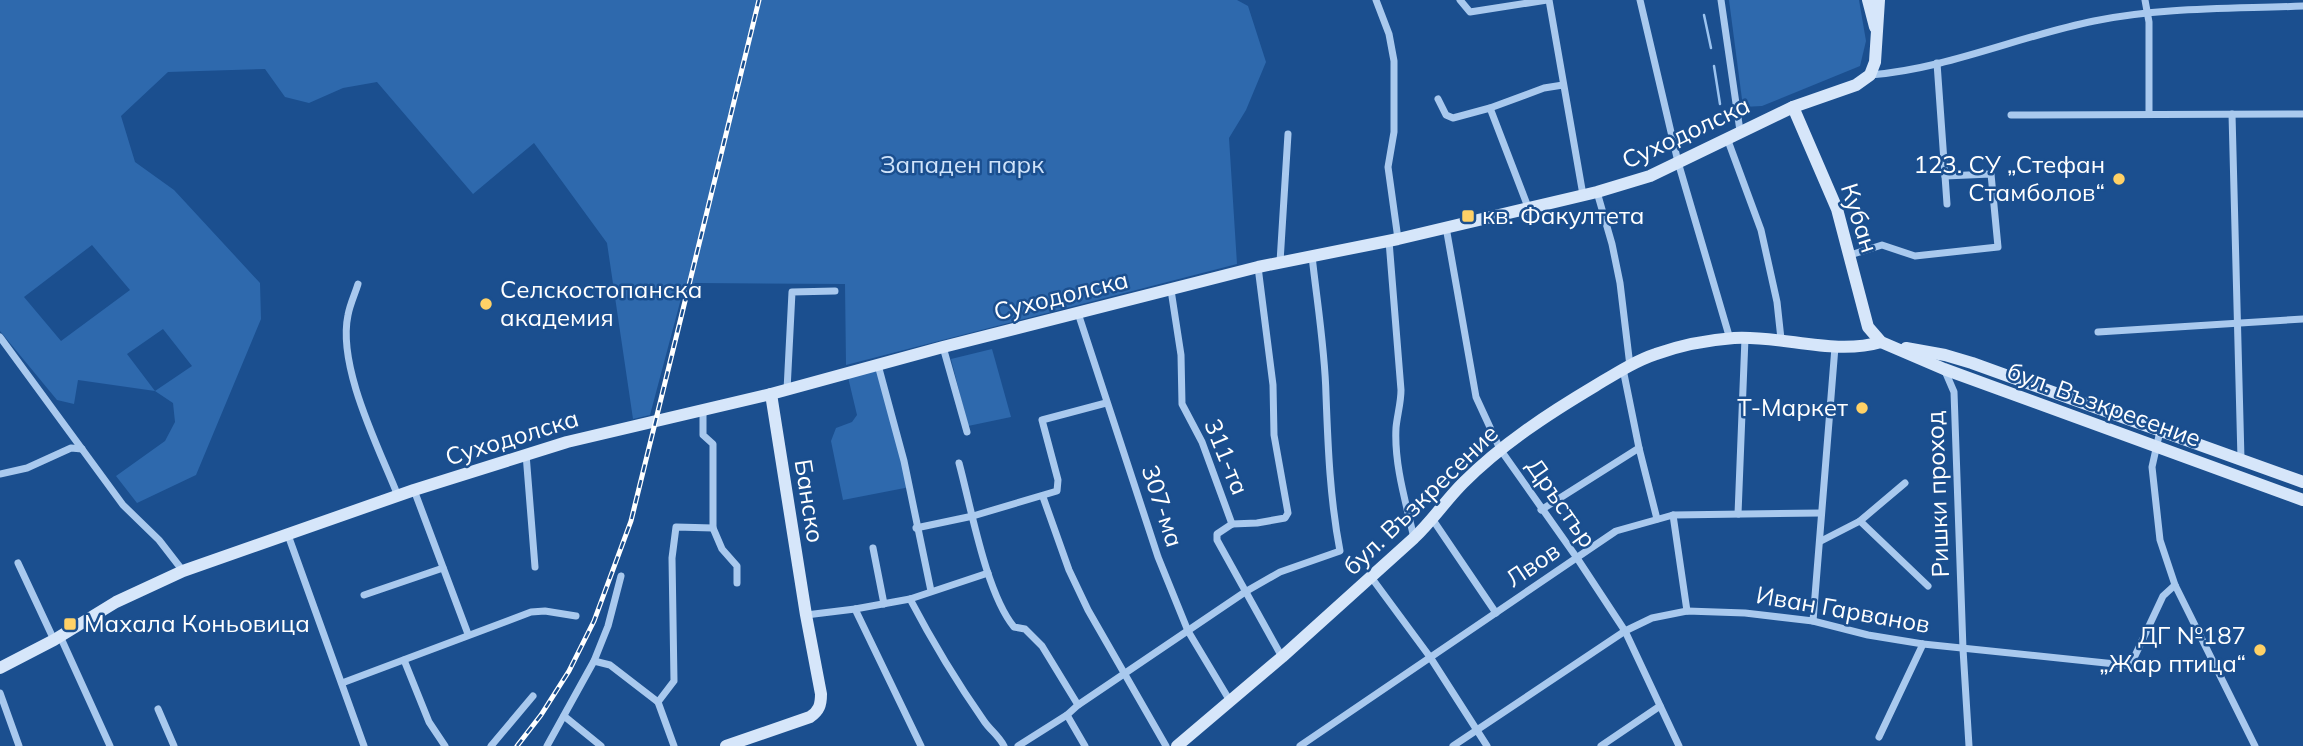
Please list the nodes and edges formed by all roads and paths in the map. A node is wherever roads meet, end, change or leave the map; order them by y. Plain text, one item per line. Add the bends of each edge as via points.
1 (1376, 0) edge
2 (1460, 0) edge
3 (1548, 0) edge
4 (1640, 0) edge
5 (1721, 0) edge
6 (1868, 0) edge
7 (1879, 0) edge
8 (2145, 0) edge
9 (2303, 6) edge
10 (2147, 12) junction
11 (1875, 29) junction
12 (1937, 63) junction
13 (1870, 75) junction
14 (1563, 85) junction
15 (1438, 99) dead end
16 (1793, 107) junction
17 (1490, 108) junction
18 (2149, 114) junction
19 (2232, 114) junction
20 (2303, 114) edge
21 (2011, 115) dead end
22 (1740, 131) junction
23 (1288, 134) dead end
24 (1727, 138) junction
25 (1678, 162) junction
26 (1945, 176) junction
27 (1597, 192) junction
28 (1583, 195) junction
29 (1947, 204) dead end
30 (1528, 207) junction
31 (1447, 227) junction
32 (1394, 240) junction
33 (1850, 255) junction
34 (1312, 256) junction
35 (1280, 262) junction
36 (1258, 267) junction
37 (358, 284) dead end
38 (1171, 290) junction
39 (835, 291) dead end
40 (1078, 313) junction
41 (2303, 318) edge
42 (2238, 323) junction
43 (2098, 332) dead end
44 (0, 337) edge
45 (1745, 338) junction
46 (1730, 339) junction
47 (1781, 340) junction
48 (1886, 345) junction
49 (943, 347) junction
50 (1835, 347) junction
51 (11, 352) junction
52 (0, 353) edge
53 (878, 365) junction
54 (1626, 368) junction
55 (1944, 369) junction
56 (787, 390) junction
57 (771, 394) junction
58 (1106, 402) junction
59 (703, 410) junction
60 (2160, 431) junction
61 (967, 432) dead end
62 (2156, 446) junction
63 (1639, 448) junction
64 (82, 449) junction
65 (1500, 449) junction
66 (526, 454) junction
67 (2241, 459) junction
68 (959, 463) dead end
69 (0, 474) edge
70 (2303, 482) edge
71 (1905, 483) dead end
72 (414, 490) junction
73 (398, 496) junction
74 (1044, 497) junction
75 (2303, 500) edge
76 (1541, 510) junction
77 (1821, 513) junction
78 (1738, 514) junction
79 (1673, 515) junction
80 (974, 516) junction
81 (1657, 519) junction
82 (1433, 520) junction
83 (1860, 522) junction
84 (1232, 524) junction
85 (713, 528) junction
86 (916, 528) junction
87 (288, 535) junction
88 (1414, 538) junction
89 (1821, 541) junction
90 (873, 548) dead end
91 (1577, 558) junction
92 (18, 563) dead end
93 (535, 567) dead end
94 (443, 568) junction
95 (183, 571) junction
96 (988, 573) junction
97 (621, 576) dead end
98 (1371, 577) junction
99 (737, 583) dead end
100 (2175, 585) junction
101 (1928, 586) dead end
102 (931, 591) junction
103 (1245, 592) junction
104 (364, 595) dead end
105 (910, 598) junction
106 (884, 604) junction
107 (855, 609) junction
108 (1687, 611) junction
109 (1496, 613) junction
110 (806, 615) junction
111 (576, 616) dead end
112 (1814, 621) junction
113 (1188, 631) junction
114 (1625, 631) junction
115 (468, 634) junction
116 (57, 638) junction
117 (1923, 644) junction
118 (1963, 649) junction
119 (1282, 657) junction
120 (1430, 657) junction
121 (404, 660) junction
122 (594, 661) junction
123 (0, 668) edge
124 (1124, 675) junction
125 (342, 683) junction
126 (0, 693) edge
127 (533, 696) dead end
128 (1230, 701) junction
129 (658, 702) junction
130 (1078, 705) junction
131 (1660, 706) junction
132 (158, 709) dead end
133 (1067, 715) junction
134 (564, 716) junction
135 (1476, 730) junction
136 (1879, 737) dead end
137 (1180, 745) edge
138 (19, 746) edge
139 (110, 746) edge
140 (174, 746) edge
141 (364, 746) edge
142 (444, 746) edge
143 (491, 746) edge
144 (547, 746) edge
145 (601, 746) edge
146 (674, 746) edge
147 (726, 746) edge
148 (922, 746) edge
149 (1004, 746) edge
150 (1018, 746) edge
151 (1085, 746) edge
152 (1166, 746) edge
153 (1300, 746) edge
154 (1453, 746) edge
155 (1487, 746) edge
156 (1601, 746) edge
157 (1679, 746) edge
158 (1969, 746) edge
159 (2255, 746) edge

1 - 32 street via 1394,61 1394,132 1388,167
2 - 3 street via 1470,12
3 - 14 street
4 - 25 street
5 - 22 street
6 - 11 street
7 - 11 street
8 - 10 street
9 - 10 street, Суходолска
10 - 12 street, Суходолска via 2092,21
10 - 18 street
11 - 13 street via 1875,62
12 - 13 street, Суходолска
12 - 26 street
13 - 16 street, Суходолска via 1856,85
14 - 17 street
14 - 28 street
15 - 17 street via 1446,115 1453,118
16 - 22 street, Суходолска
16 - 33 street, Кубан via 1837,209
17 - 30 street
18 - 19 street
18 - 21 street
19 - 20 street
19 - 42 street
22 - 24 street, Суходолска
23 - 35 street
24 - 25 street, Суходолска
24 - 47 street via 1761,230
25 - 27 street, Суходолска
25 - 46 street
26 - 29 street
26 - 33 street via 1990,174 1998,247 1915,256 1882,245
27 - 28 street, Суходолска
27 - 54 street via 1620,283
28 - 30 street, Суходолска
30 - 31 street, Суходолска
31 - 32 street, Суходолска
31 - 65 street, Дръстър via 1476,397
32 - 34 street, Суходолска
32 - 88 street via 1401,390 1396,428
33 - 48 street, Кубан via 1868,327
34 - 35 street, Суходолска
34 - 103 street via 1340,551 1280,572
35 - 36 street, Суходолска
36 - 38 street, Суходолска
36 - 84 street via 1273,385 1274,435 1288,513 1285,518
37 - 73 street via 348,317 352,381
38 - 40 street, Суходолска
38 - 84 street, 311-та via 1181,355 1182,404 1202,442
39 - 56 street via 792,292
40 - 49 street, Суходолска
40 - 58 street, 307-ма
41 - 42 street
42 - 43 street
42 - 67 street
44 - 51 street
45 - 46 street, бул. Възкресение
45 - 47 street, бул. Възкресение
45 - 78 street
46 - 54 street, бул. Възкресение via 1668,350
47 - 50 street, бул. Възкресение
48 - 50 street, бул. Възкресение
48 - 55 street, бул. Възкресение
48 - 60 street, бул. Възкресение via 1972,363
49 - 53 street, Суходолска
49 - 61 street
50 - 77 street
51 - 52 street
51 - 64 street
53 - 56 street, Суходолска
53 - 86 street via 912,495
54 - 63 street
54 - 65 street, бул. Възкресение
55 - 62 street, бул. Възкресение
55 - 118 street, Ришки проход via 1954,392
56 - 57 street, Суходолска
57 - 59 street, Суходолска
57 - 110 street, Банско
58 - 74 street via 1042,420 1058,480 1057,491
58 - 113 street, 307-ма
59 - 66 street, Суходолска
59 - 85 street via 704,435 713,444
60 - 62 street
60 - 67 street, бул. Възкресение
62 - 75 street, бул. Възкресение
62 - 100 street via 2152,467 2160,540
63 - 76 street
63 - 81 street
64 - 69 street via 71,448 27,468
64 - 95 street via 123,505
65 - 76 street, Дръстър
65 - 82 street, бул. Възкресение via 1462,484
66 - 72 street, Суходолска
66 - 93 street
67 - 70 street, бул. Възкресение
68 - 80 street
71 - 83 street
72 - 73 street, Суходолска
72 - 94 street
73 - 87 street, Суходолска
74 - 80 street
74 - 124 street via 1069,570
76 - 91 street, Дръстър
77 - 78 street, Лвов
77 - 89 street
78 - 79 street, Лвов
79 - 81 street, Лвов
79 - 108 street
80 - 86 street
80 - 96 street
81 - 91 street, Лвов via 1616,531
82 - 88 street, бул. Възкресение
82 - 109 street
83 - 89 street
83 - 101 street
84 - 103 street, 311-та via 1217,534 1217,540
85 - 99 street via 722,549 737,566
85 - 129 street via 676,527 674,681
86 - 102 street
87 - 95 street, Суходолска
87 - 125 street
88 - 98 street, бул. Възкресение
89 - 112 street
90 - 106 street
91 - 109 street, Лвов
91 - 114 street, Дръстър
92 - 116 street
94 - 104 street
94 - 115 street
95 - 116 street, Суходолска via 116,602
96 - 102 street
96 - 130 street via 1005,616 1014,628 1025,629 1042,646
97 - 122 street
98 - 119 street, бул. Възкресение
98 - 120 street
100 - 118 street, Иван Гарванов via 2163,596 2128,664
100 - 159 street
102 - 105 street
103 - 113 street
103 - 119 street, 311-та
105 - 106 street
105 - 149 street via 934,645
106 - 107 street
107 - 110 street
107 - 148 street
108 - 112 street, Иван Гарванов
108 - 114 street, Иван Гарванов via 1652,618
109 - 120 street, Лвов
110 - 147 street, Банско via 821,694 817,712
111 - 115 street via 531,612
112 - 117 street, Иван Гарванов
113 - 124 street
113 - 128 street, 307-ма
114 - 131 street, Дръстър
114 - 135 street, Иван Гарванов
115 - 121 street
116 - 123 street, Суходолска
116 - 139 street
117 - 118 street, Иван Гарванов
117 - 136 street
118 - 158 street, Ришки проход
119 - 128 street, бул. Възкресение
120 - 135 street
120 - 153 street, Лвов
121 - 125 street
121 - 142 street
122 - 129 street via 610,665
122 - 134 street
124 - 130 street
124 - 152 street
125 - 141 street
126 - 138 street
127 - 143 street
128 - 137 street, бул. Възкресение
129 - 146 street
130 - 133 street
131 - 156 street
131 - 157 street, Дръстър
132 - 140 street
133 - 150 street
133 - 151 street
134 - 144 street
134 - 145 street
135 - 154 street, Иван Гарванов
135 - 155 street

